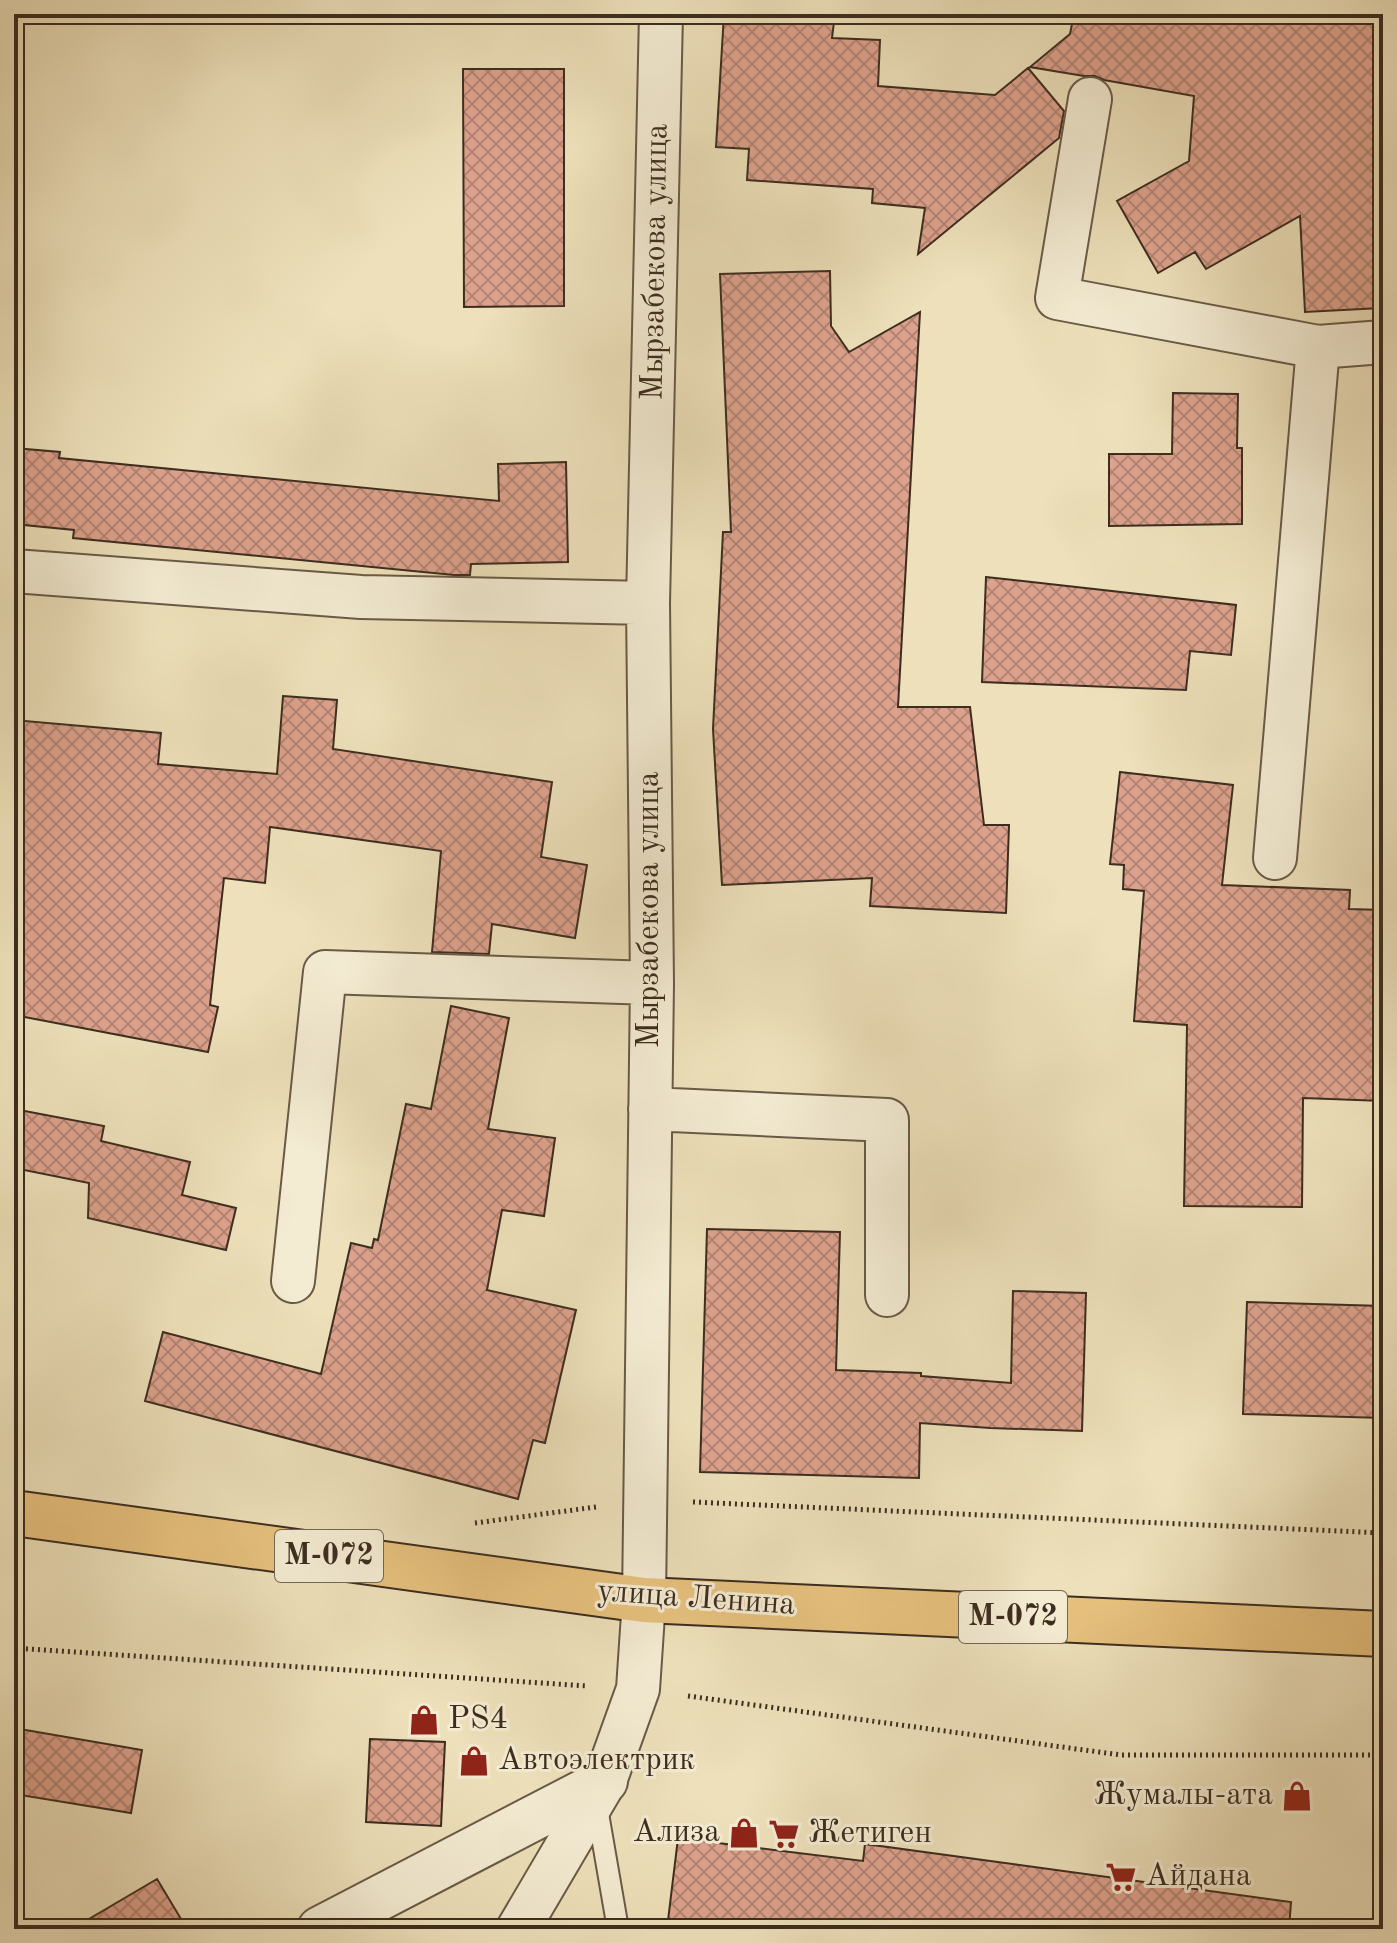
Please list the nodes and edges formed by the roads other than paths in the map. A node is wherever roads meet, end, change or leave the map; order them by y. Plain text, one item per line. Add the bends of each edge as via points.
1 (661, 14) edge
2 (1090, 99) dead end
3 (1383, 342) edge
4 (1318, 347) junction
5 (14, 571) edge
6 (648, 603) junction
7 (1275, 858) dead end
8 (652, 983) junction
9 (650, 1109) junction
10 (293, 1281) dead end
11 (887, 1295) dead end
12 (14, 1513) edge
13 (644, 1600) junction
14 (1383, 1634) edge
15 (600, 1790) junction
16 (320, 1929) edge
17 (518, 1929) edge
18 (618, 1929) edge

1 - 6 street, Мырзабекова улица
2 - 4 street via 1057,298
3 - 4 street
4 - 7 street
5 - 6 street via 361,597
6 - 8 street, Мырзабекова улица
8 - 9 street, Мырзабекова улица
8 - 10 street via 325,972
9 - 11 street via 887,1120
9 - 13 street, Мырзабекова улица
12 - 13 main road, улица Ленина / М-072
13 - 14 main road, улица Ленина / М-072
13 - 15 street, Мырзабекова улица via 638,1689
15 - 16 street
15 - 17 street, Мырзабекова улица
15 - 18 lane

